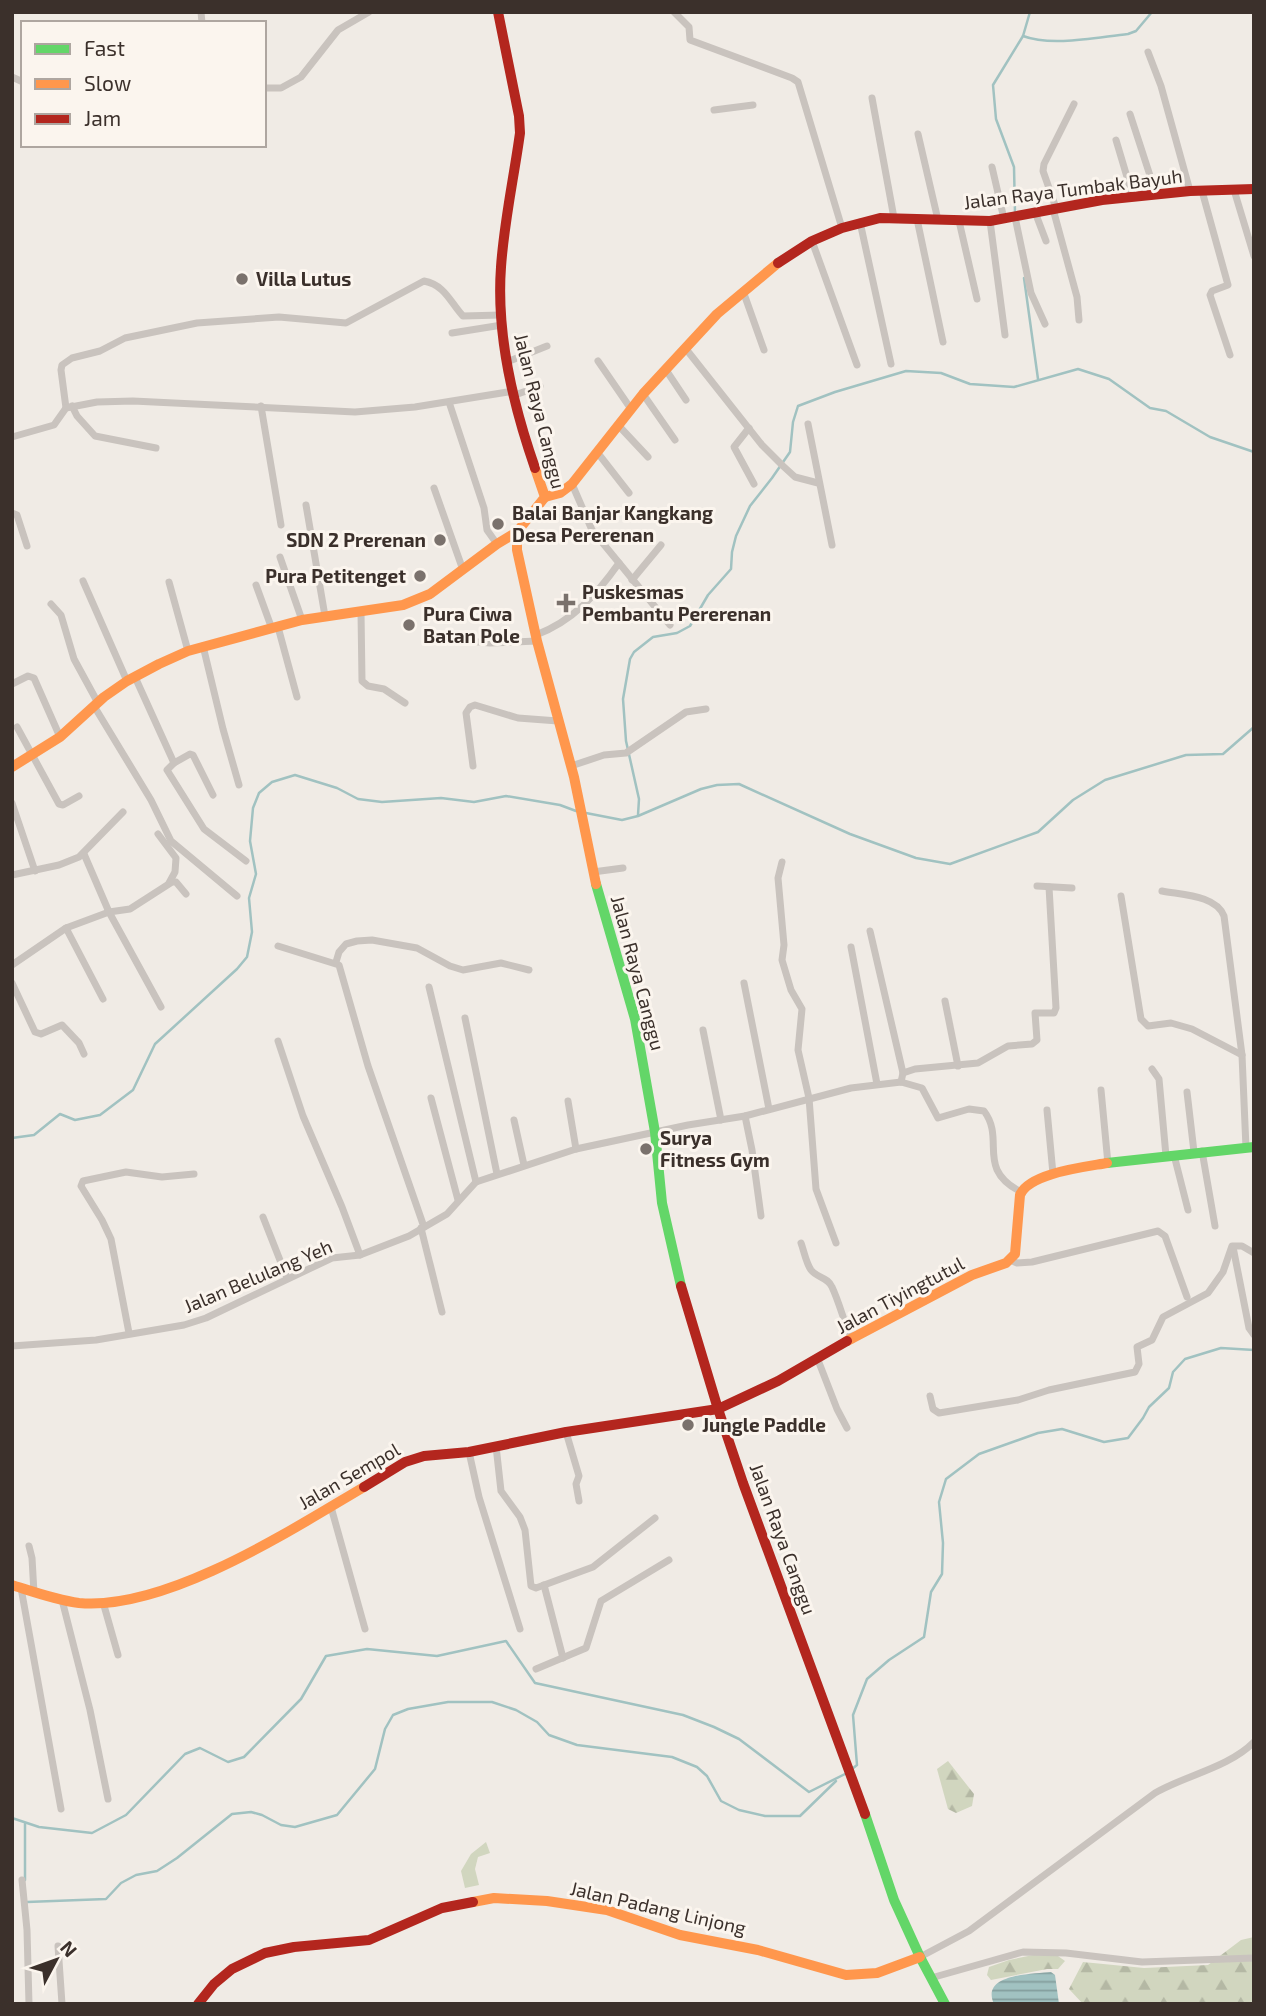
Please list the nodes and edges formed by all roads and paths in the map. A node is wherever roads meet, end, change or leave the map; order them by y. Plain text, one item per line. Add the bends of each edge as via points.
1 (369, 12) edge
2 (498, 12) edge
3 (674, 12) edge
4 (1148, 52) dead end
5 (266, 88) edge
6 (872, 98) dead end
7 (1074, 104) dead end
8 (753, 105) dead end
9 (714, 110) dead end
10 (1130, 114) dead end
11 (918, 134) dead end
12 (1116, 140) dead end
13 (992, 167) dead end
14 (1254, 189) edge
15 (1234, 190) junction
16 (1190, 191) junction
17 (1202, 191) junction
18 (1157, 194) junction
19 (1133, 197) junction
20 (1055, 208) junction
21 (1035, 212) junction
22 (894, 218) junction
23 (1009, 218) junction
24 (917, 219) junction
25 (938, 220) junction
26 (959, 221) junction
27 (990, 221) junction
28 (860, 222) junction
29 (842, 228) junction
30 (812, 241) junction
31 (1046, 241) dead end
32 (1254, 256) edge
33 (743, 291) junction
34 (977, 299) dead end
35 (502, 320) junction
36 (1079, 320) dead end
37 (1045, 324) dead end
38 (452, 333) dead end
39 (1005, 335) dead end
40 (943, 342) dead end
41 (547, 346) dead end
42 (686, 349) junction
43 (764, 350) dead end
44 (1230, 355) dead end
45 (598, 361) dead end
46 (507, 362) junction
47 (891, 363) dead end
48 (857, 365) dead end
49 (666, 370) junction
50 (540, 386) dead end
51 (514, 393) junction
52 (643, 394) junction
53 (686, 400) dead end
54 (449, 402) junction
55 (261, 406) junction
56 (69, 407) junction
57 (631, 409) junction
58 (808, 424) dead end
59 (618, 425) junction
60 (749, 428) junction
61 (12, 437) edge
62 (675, 439) dead end
63 (156, 448) dead end
64 (597, 452) junction
65 (648, 457) dead end
66 (818, 483) junction
67 (572, 484) junction
68 (754, 484) dead end
69 (434, 488) dead end
70 (629, 493) dead end
71 (545, 497) junction
72 (306, 505) dead end
73 (12, 513) edge
74 (281, 525) dead end
75 (517, 532) junction
76 (661, 545) dead end
77 (832, 545) dead end
78 (27, 546) dead end
79 (494, 547) junction
80 (517, 550) junction
81 (280, 557) dead end
82 (618, 563) junction
83 (463, 570) junction
84 (632, 580) junction
85 (83, 581) dead end
86 (169, 582) dead end
87 (256, 585) dead end
88 (51, 604) dead end
89 (361, 612) junction
90 (325, 616) junction
91 (302, 620) junction
92 (670, 625) dead end
93 (275, 628) junction
94 (537, 638) junction
95 (446, 639) dead end
96 (204, 646) junction
97 (188, 651) junction
98 (131, 679) junction
99 (12, 684) edge
100 (297, 697) dead end
101 (405, 703) dead end
102 (96, 704) junction
103 (706, 709) dead end
104 (558, 721) junction
105 (17, 727) dead end
106 (60, 737) junction
107 (34, 755) junction
108 (174, 763) junction
109 (473, 766) dead end
110 (571, 766) junction
111 (12, 767) edge
112 (239, 785) dead end
113 (212, 795) dead end
114 (79, 796) dead end
115 (12, 803) edge
116 (123, 812) dead end
117 (158, 834) dead end
118 (83, 854) junction
119 (246, 861) dead end
120 (782, 862) dead end
121 (623, 867) dead end
122 (35, 871) junction
123 (593, 872) junction
124 (12, 875) edge
125 (169, 883) junction
126 (1037, 886) dead end
127 (1049, 887) junction
128 (1072, 888) dead end
129 (1162, 891) dead end
130 (186, 894) dead end
131 (237, 895) dead end
132 (1121, 896) dead end
133 (109, 912) junction
134 (66, 928) junction
135 (870, 931) dead end
136 (278, 946) dead end
137 (851, 947) dead end
138 (336, 962) junction
139 (12, 965) edge
140 (529, 970) dead end
141 (744, 982) dead end
142 (12, 983) edge
143 (429, 987) dead end
144 (103, 999) dead end
145 (945, 1001) dead end
146 (161, 1007) dead end
147 (465, 1018) dead end
148 (703, 1030) dead end
149 (278, 1041) dead end
150 (84, 1054) dead end
151 (1242, 1055) junction
152 (958, 1066) junction
153 (1152, 1069) dead end
154 (902, 1078) junction
155 (877, 1084) junction
156 (1101, 1090) dead end
157 (1187, 1092) dead end
158 (431, 1098) dead end
159 (810, 1098) junction
160 (568, 1101) dead end
161 (768, 1110) junction
162 (1048, 1110) dead end
163 (745, 1116) junction
164 (514, 1120) dead end
165 (721, 1120) junction
166 (655, 1132) junction
167 (1250, 1147) edge
168 (576, 1149) junction
169 (1198, 1152) junction
170 (1170, 1155) junction
171 (1108, 1164) junction
172 (524, 1165) junction
173 (194, 1174) dead end
174 (497, 1174) junction
175 (1053, 1174) junction
176 (476, 1182) junction
177 (1021, 1192) junction
178 (458, 1200) junction
179 (1188, 1210) dead end
180 (761, 1216) dead end
181 (263, 1217) dead end
182 (1215, 1226) dead end
183 (423, 1227) junction
184 (801, 1243) dead end
185 (836, 1243) dead end
186 (1232, 1246) junction
187 (1254, 1253) edge
188 (360, 1255) junction
189 (1010, 1260) junction
190 (287, 1278) junction
191 (1187, 1297) dead end
192 (442, 1312) dead end
193 (129, 1333) junction
194 (1254, 1335) edge
195 (852, 1340) junction
196 (12, 1346) edge
197 (818, 1360) junction
198 (930, 1396) dead end
199 (718, 1409) junction
200 (847, 1428) dead end
201 (566, 1432) junction
202 (496, 1446) junction
203 (470, 1452) junction
204 (579, 1501) dead end
205 (331, 1507) junction
206 (655, 1518) dead end
207 (29, 1546) dead end
208 (669, 1560) dead end
209 (544, 1585) junction
210 (17, 1587) edge
211 (34, 1593) junction
212 (62, 1600) junction
213 (103, 1602) junction
214 (365, 1629) dead end
215 (520, 1629) dead end
216 (118, 1655) dead end
217 (563, 1658) junction
218 (536, 1669) dead end
219 (1254, 1742) edge
220 (108, 1799) dead end
221 (61, 1810) dead end
222 (22, 1880) dead end
223 (58, 1947) dead end
224 (920, 1957) junction
225 (1254, 1958) edge
226 (931, 1978) junction
227 (29, 2004) edge
228 (62, 2004) edge
229 (198, 2004) edge
230 (945, 2004) edge

1 - 5 street via 338,30 301,77 281,88
2 - 35 street, Jalan Raya Canggu via 520,133 501,267
3 - 29 street via 688,27 690,40 798,82
4 - 16 street
6 - 22 street
7 - 20 street via 1044,164
8 - 9 street
10 - 18 street
11 - 25 street
12 - 19 street
13 - 23 street
14 - 15 street, Jalan Raya Tumbak Bayuh
15 - 17 street, Jalan Raya Tumbak Bayuh
15 - 32 street
16 - 17 street, Jalan Raya Tumbak Bayuh
16 - 18 street, Jalan Raya Tumbak Bayuh
17 - 44 street via 1228,285 1210,295
18 - 19 street, Jalan Raya Tumbak Bayuh
19 - 20 street, Jalan Raya Tumbak Bayuh
20 - 21 street, Jalan Raya Tumbak Bayuh
20 - 36 street
21 - 23 street, Jalan Raya Tumbak Bayuh
21 - 31 street
22 - 24 street, Jalan Raya Tumbak Bayuh
22 - 28 street, Jalan Raya Tumbak Bayuh
23 - 27 street, Jalan Raya Tumbak Bayuh
23 - 37 street
24 - 25 street, Jalan Raya Tumbak Bayuh
24 - 40 street
25 - 26 street, Jalan Raya Tumbak Bayuh
26 - 27 street, Jalan Raya Tumbak Bayuh
26 - 34 street
27 - 39 street
28 - 29 street, Jalan Raya Tumbak Bayuh
28 - 47 street
29 - 30 street, Jalan Raya Tumbak Bayuh
30 - 33 street, Jalan Raya Tumbak Bayuh
30 - 48 street
33 - 42 street, Jalan Raya Tumbak Bayuh
33 - 43 street
35 - 38 street
35 - 46 street, Jalan Raya Canggu
35 - 56 street via 463,316 441,288 424,281 346,323 238,318 159,330 66,361 61,370
41 - 46 street
42 - 49 street, Jalan Raya Tumbak Bayuh
42 - 60 street
45 - 57 street
46 - 51 street, Jalan Raya Canggu
49 - 52 street, Jalan Raya Tumbak Bayuh
49 - 53 street
50 - 51 street
51 - 54 street
51 - 71 street, Jalan Raya Canggu
52 - 57 street, Jalan Raya Tumbak Bayuh
52 - 62 street
54 - 55 street via 355,412
54 - 79 street
55 - 56 street via 133,401
55 - 74 street
56 - 61 street via 54,425
56 - 63 street via 95,436
57 - 59 street, Jalan Raya Tumbak Bayuh
58 - 66 street
59 - 64 street, Jalan Raya Tumbak Bayuh
59 - 65 street
60 - 66 street via 795,477
60 - 68 street via 734,447
64 - 67 street, Jalan Raya Tumbak Bayuh
64 - 70 street
66 - 77 street
67 - 71 street, Jalan Raya Tumbak Bayuh
67 - 82 street via 592,530
69 - 83 street
71 - 75 street, Jalan Raya Canggu
72 - 90 street
73 - 78 street
75 - 79 street
75 - 80 street, Jalan Raya Canggu
76 - 84 street
79 - 80 street
79 - 83 street
80 - 94 street, Jalan Raya Canggu
81 - 91 street
82 - 84 street
82 - 94 street via 602,587 571,616
83 - 89 street via 403,606
84 - 92 street
85 - 98 street
86 - 97 street
87 - 93 street
88 - 102 street via 61,615
89 - 90 street
89 - 101 street via 362,681
90 - 91 street
91 - 93 street
93 - 96 street
93 - 100 street
94 - 95 street via 490,643
94 - 104 street, Jalan Raya Canggu
96 - 97 street
96 - 112 street
97 - 98 street
98 - 102 street
98 - 108 street
99 - 106 street via 28,676 34,678
102 - 106 street
102 - 131 street via 171,841
103 - 110 street via 686,712 626,753
104 - 109 street via 470,707 466,713
104 - 110 street, Jalan Raya Canggu
105 - 107 street
106 - 107 street
107 - 111 street
107 - 114 street via 58,804
108 - 113 street via 193,755
108 - 119 street via 167,770 204,830
110 - 123 street, Jalan Raya Canggu
115 - 122 street
116 - 118 street
117 - 125 street via 176,858
118 - 122 street
118 - 133 street
120 - 159 street via 778,878 782,960 802,1009 798,1050
121 - 123 street
122 - 124 street
123 - 166 street, Jalan Raya Canggu via 635,1019
125 - 130 street via 175,882
125 - 133 street via 130,909
126 - 127 street
127 - 128 street
127 - 152 street, Jalan Belulang Yeh via 1054,1013 1035,1013 1038,1040 1032,1044 1008,1046 978,1063
129 - 151 street via 1206,900 1221,908
132 - 151 street via 1144,1024 1192,1028
133 - 134 street
133 - 146 street
134 - 139 street
134 - 144 street
135 - 154 street
136 - 138 street
137 - 155 street
138 - 140 street via 346,944 372,940 417,948 463,970 501,962
138 - 183 street
141 - 161 street
142 - 150 street via 35,1032 62,1026
143 - 176 street
145 - 152 street
147 - 174 street
148 - 165 street
149 - 188 street
151 - 167 street
152 - 154 street, Jalan Belulang Yeh via 915,1069
153 - 170 street via 1159,1079
154 - 155 street, Jalan Belulang Yeh
154 - 177 street via 922,1088 938,1118 984,1111 998,1175
155 - 159 street, Jalan Belulang Yeh
156 - 171 street
157 - 169 street
158 - 178 street
159 - 161 street, Jalan Belulang Yeh
159 - 185 street via 816,1189
160 - 168 street
161 - 163 street, Jalan Belulang Yeh
162 - 175 street
163 - 165 street, Jalan Belulang Yeh
163 - 180 street
164 - 172 street
165 - 166 street, Jalan Belulang Yeh
166 - 168 street, Jalan Belulang Yeh
166 - 199 street, Jalan Raya Canggu via 674,1261
167 - 169 street
168 - 172 street, Jalan Belulang Yeh
169 - 170 street
169 - 182 street
170 - 171 street
170 - 179 street
171 - 175 street
172 - 174 street, Jalan Belulang Yeh
173 - 193 street via 162,1177 126,1172 83,1181 81,1186 111,1239
174 - 176 street, Jalan Belulang Yeh
175 - 177 street
176 - 178 street, Jalan Belulang Yeh
177 - 189 street
178 - 183 street, Jalan Belulang Yeh via 447,1214
181 - 190 street
183 - 188 street, Jalan Belulang Yeh
183 - 192 street
184 - 195 street via 809,1268 832,1287
186 - 187 street via 1242,1245
186 - 194 street
186 - 198 street via 1223,1272 1208,1293 1163,1317 1152,1339 1137,1347 1135,1372 939,1413
188 - 190 street, Jalan Belulang Yeh via 332,1258
189 - 191 street via 1032,1262 1158,1231 1165,1236
189 - 195 street, Jalan Tiyingtutul via 972,1275
190 - 193 street, Jalan Belulang Yeh via 206,1318
193 - 196 street, Jalan Belulang Yeh
195 - 197 street, Jalan Tiyingtutul
197 - 199 street, Jalan Tiyingtutul
197 - 200 street
199 - 201 street, Jalan Sempol
199 - 224 street, Jalan Raya Canggu via 894,1900
201 - 202 street, Jalan Sempol
201 - 204 street via 579,1476
202 - 203 street, Jalan Sempol
202 - 209 street via 501,1490 525,1531 529,1582 536,1588
203 - 205 street, Jalan Sempol via 405,1462
203 - 215 street via 479,1497
205 - 213 street, Jalan Sempol via 205,1575 144,1596
205 - 214 street
206 - 209 street via 593,1567
207 - 211 street
208 - 217 street via 601,1601 586,1648
209 - 217 street
210 - 211 street, Jalan Sempol
210 - 221 street
211 - 212 street, Jalan Sempol
212 - 213 street, Jalan Sempol
212 - 220 street
213 - 216 street
217 - 218 street
219 - 224 street via 1234,1758 1154,1793 969,1931
222 - 227 street
223 - 228 street
224 - 226 street, Jalan Raya Canggu
224 - 229 street, Jalan Padang Linjong via 877,1973 846,1975 758,1950 680,1935 607,1910 494,1898 442,1908 369,1940 265,1953 232,1969
225 - 226 street via 1142,1962 1031,1952
226 - 230 street, Jalan Raya Canggu

